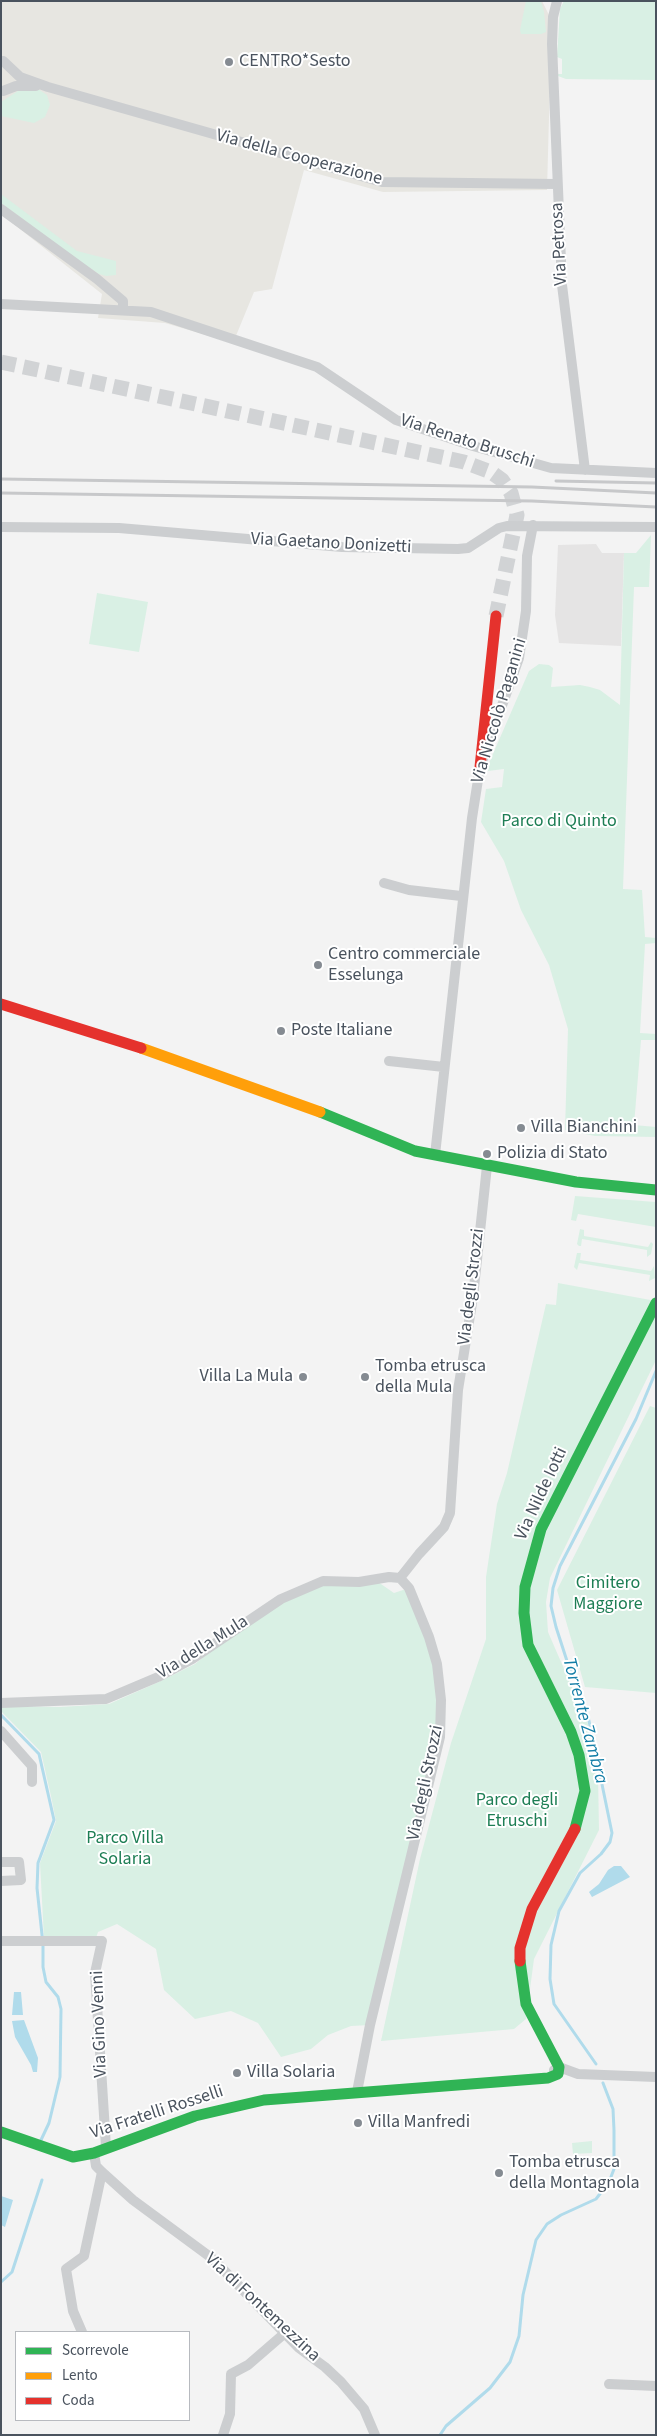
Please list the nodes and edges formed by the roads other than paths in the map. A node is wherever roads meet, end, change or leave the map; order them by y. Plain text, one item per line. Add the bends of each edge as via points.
1 (548, 1) edge
2 (558, 1) edge
3 (553, 17) junction
4 (2, 60) edge
5 (48, 87) junction
6 (2, 92) edge
7 (557, 184) junction
8 (1, 209) edge
9 (1, 304) edge
10 (123, 309) junction
11 (585, 470) junction
12 (656, 473) edge
13 (533, 525) junction
14 (1, 527) edge
15 (656, 527) edge
16 (496, 616) tunnel mouth
17 (480, 767) junction
18 (384, 883) dead end
19 (462, 896) junction
20 (1, 1004) edge
21 (389, 1061) dead end
22 (444, 1067) junction
23 (435, 1155) junction
24 (487, 1166) junction
25 (656, 1190) edge
26 (656, 1303) edge
27 (400, 1578) junction
28 (1, 1703) edge
29 (1, 1731) edge
30 (32, 1782) dead end
31 (1, 1862) edge
32 (1, 1881) edge
33 (1, 1940) edge
34 (559, 2067) junction
35 (656, 2077) edge
36 (357, 2092) junction
37 (1, 2132) edge
38 (106, 2147) junction
39 (94, 2153) junction
40 (102, 2172) junction
41 (82, 2331) edge
42 (285, 2333) junction
43 (609, 2384) dead end
44 (656, 2386) edge
45 (223, 2435) edge
46 (375, 2435) edge

1 - 3 street, Via Petrosa
2 - 3 street, Via Petrosa
3 - 7 street, Via Petrosa
4 - 5 street, Via della Cooperazione via 20,77
4 - 6 street via 8,78
5 - 6 street, Via della Cooperazione via 16,86
5 - 7 street, Via della Cooperazione via 382,182
7 - 11 street, Via Petrosa via 562,285
8 - 10 street via 97,279 123,301
9 - 10 street, Via Renato Bruschi
10 - 11 street, Via Renato Bruschi via 160,315 317,367 382,412 410,426 518,460 551,468
11 - 12 street, Via Renato Bruschi
13 - 14 street, Via Gaetano Donizetti via 503,526 461,549 301,545 119,528
13 - 15 street, Via Gaetano Donizetti
13 - 17 street, Via Niccolò Paganini via 519,658
16 - 17 street
17 - 19 street, Via Niccolò Paganini
18 - 19 street via 409,890
19 - 22 street, Via Niccolò Paganini
20 - 23 street via 131,1044 344,1121 407,1148
21 - 22 street
22 - 23 street, Via Niccolò Paganini
23 - 24 street
24 - 25 street via 590,1184
24 - 27 street, Via degli Strozzi via 458,1390 450,1513 444,1527
26 - 34 street, Via Nilde Iotti via 541,1529 525,1587 528,1645 571,1732 585,1791 574,1832 532,1909 524,1932 520,1968 522,1989 532,2018
27 - 28 street, Via della Mula via 323,1581 281,1600 158,1677 106,1699
27 - 36 street, Via degli Strozzi via 410,1588 437,1664 441,1700 440,1737 370,2025
29 - 30 street via 32,1766
31 - 32 street via 19,1862 21,1880
33 - 38 street, Via Gino Venni via 102,1941 95,1973
34 - 35 street via 578,2074
34 - 36 street, Via Fratelli Rosselli via 559,2072 553,2077
36 - 38 street, Via Fratelli Rosselli via 264,2100 195,2116
37 - 39 street, Via Fratelli Rosselli via 66,2156
38 - 39 street, Via Fratelli Rosselli
39 - 40 street, Via di Fontemezzina via 96,2166
40 - 41 street via 84,2256 66,2269 73,2311
40 - 42 street, Via di Fontemezzina via 140,2205 213,2259
42 - 45 street via 248,2365 231,2374 230,2414
42 - 46 street, Via di Fontemezzina via 354,2395
43 - 44 street

